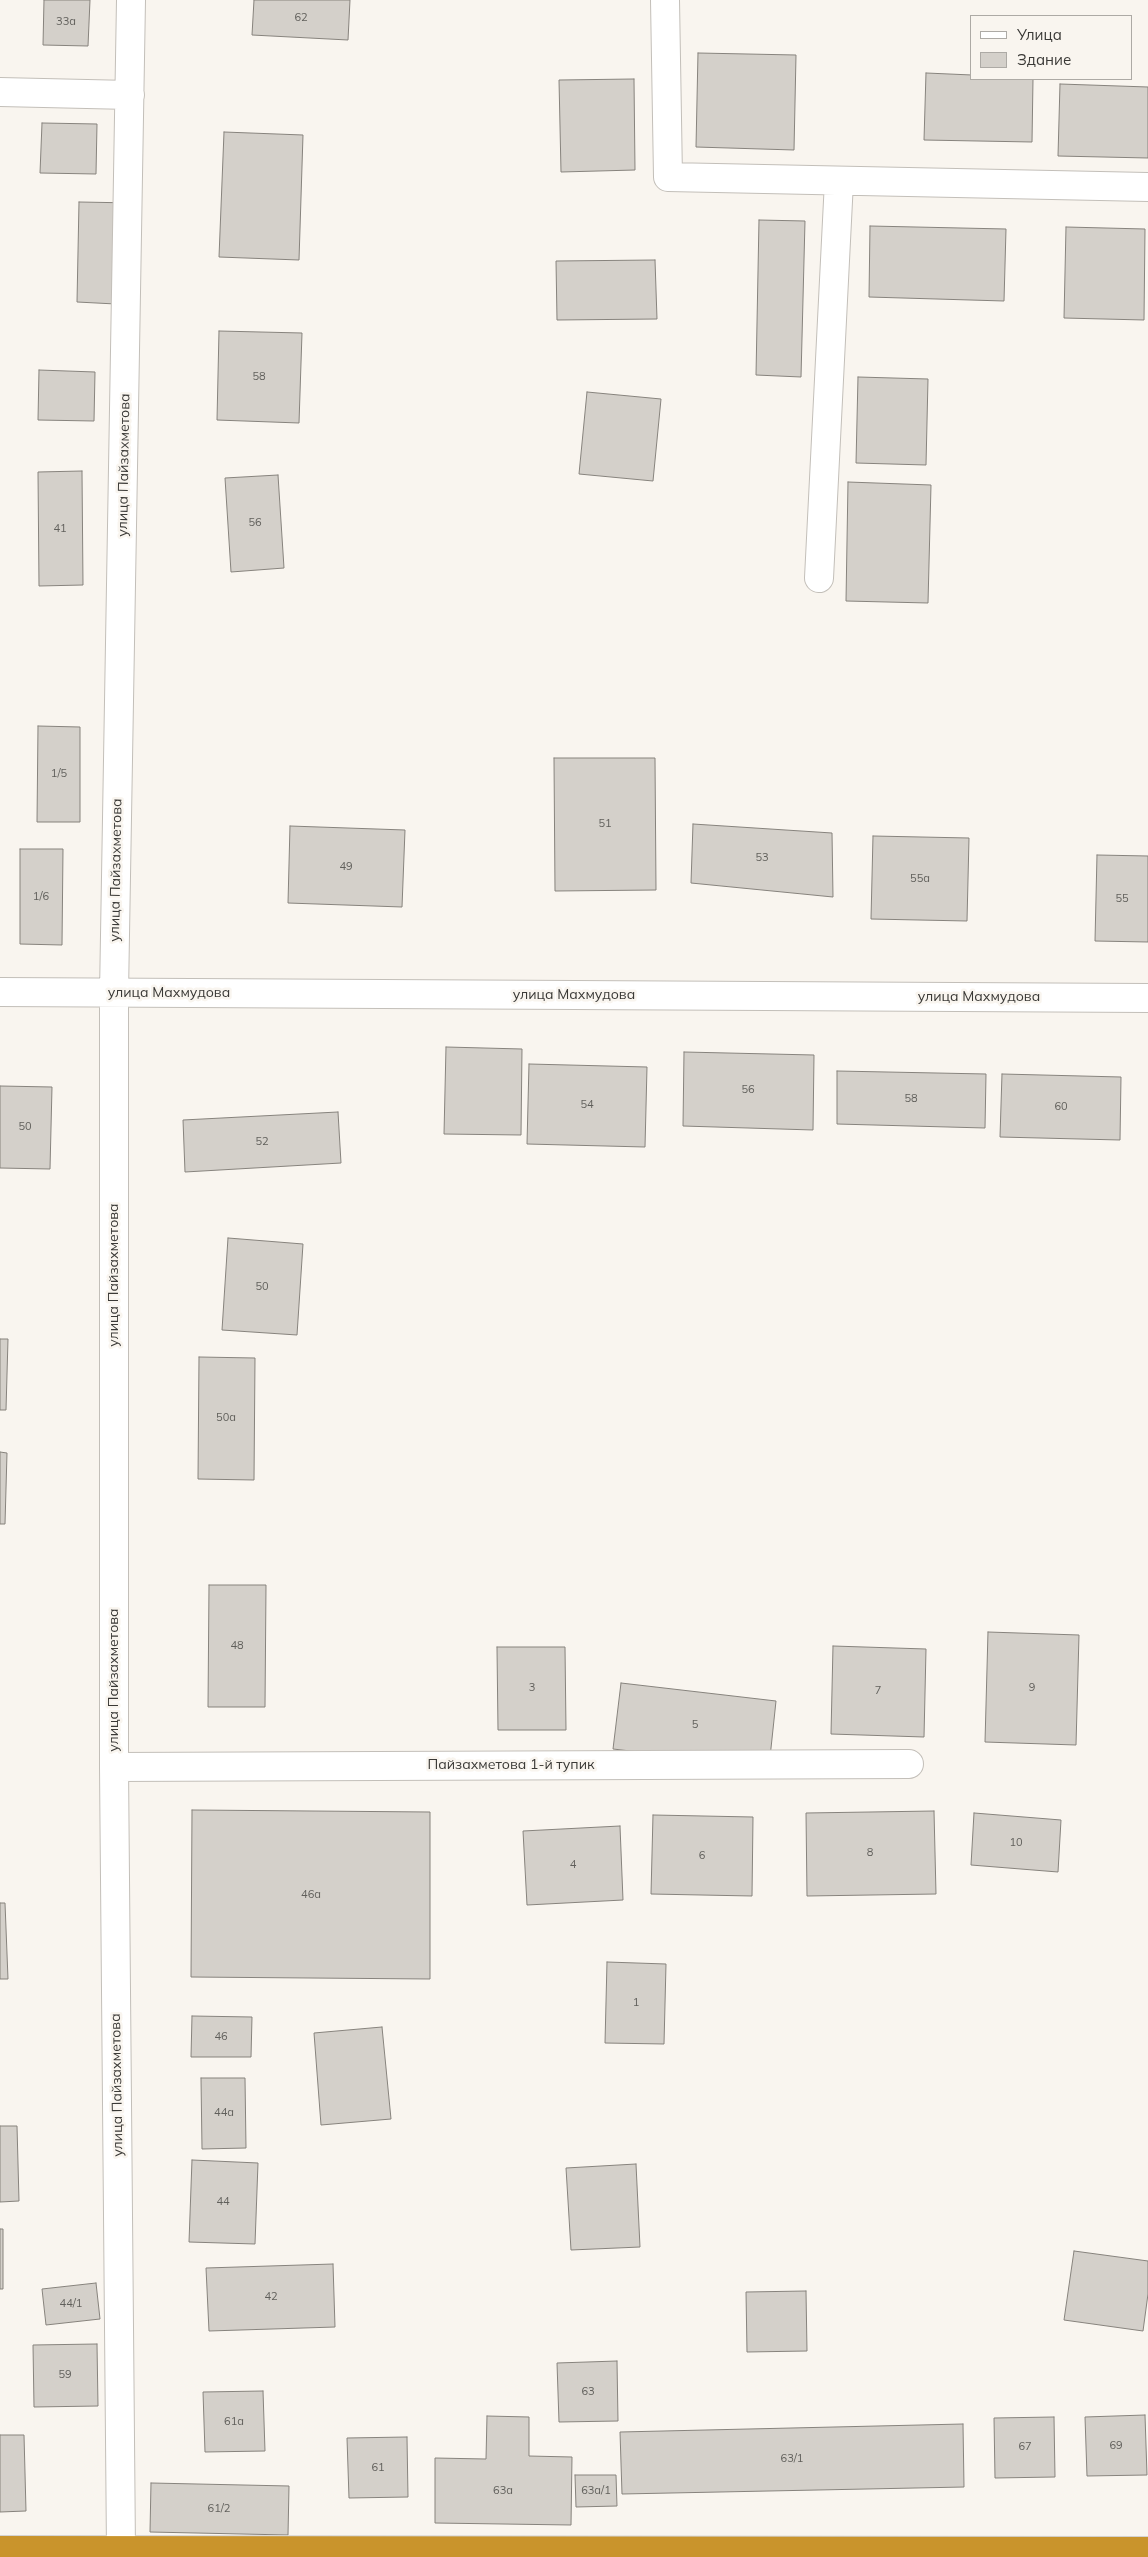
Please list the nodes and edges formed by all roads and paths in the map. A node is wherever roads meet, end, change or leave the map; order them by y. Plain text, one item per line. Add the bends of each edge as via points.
1 (131, 0) edge
2 (665, 0) edge
3 (0, 92) edge
4 (130, 95) junction
5 (839, 181) junction
6 (1148, 187) edge
7 (818, 578) dead end
8 (0, 992) edge
9 (114, 993) junction
10 (1148, 998) edge
11 (909, 1764) dead end
12 (114, 1767) junction
13 (0, 2550) edge
14 (121, 2550) junction
15 (1148, 2551) edge

1 - 4 street, улица Пайзахметова
2 - 5 street via 668,177
3 - 4 street
4 - 9 street, улица Пайзахметова
5 - 6 street
5 - 7 street
8 - 9 street, улица Махмудова
9 - 10 street, улица Махмудова
9 - 12 street, улица Пайзахметова
11 - 12 street, Пайзахметова 1-й тупик
12 - 14 street, улица Пайзахметова
13 - 14 highway
14 - 15 highway

